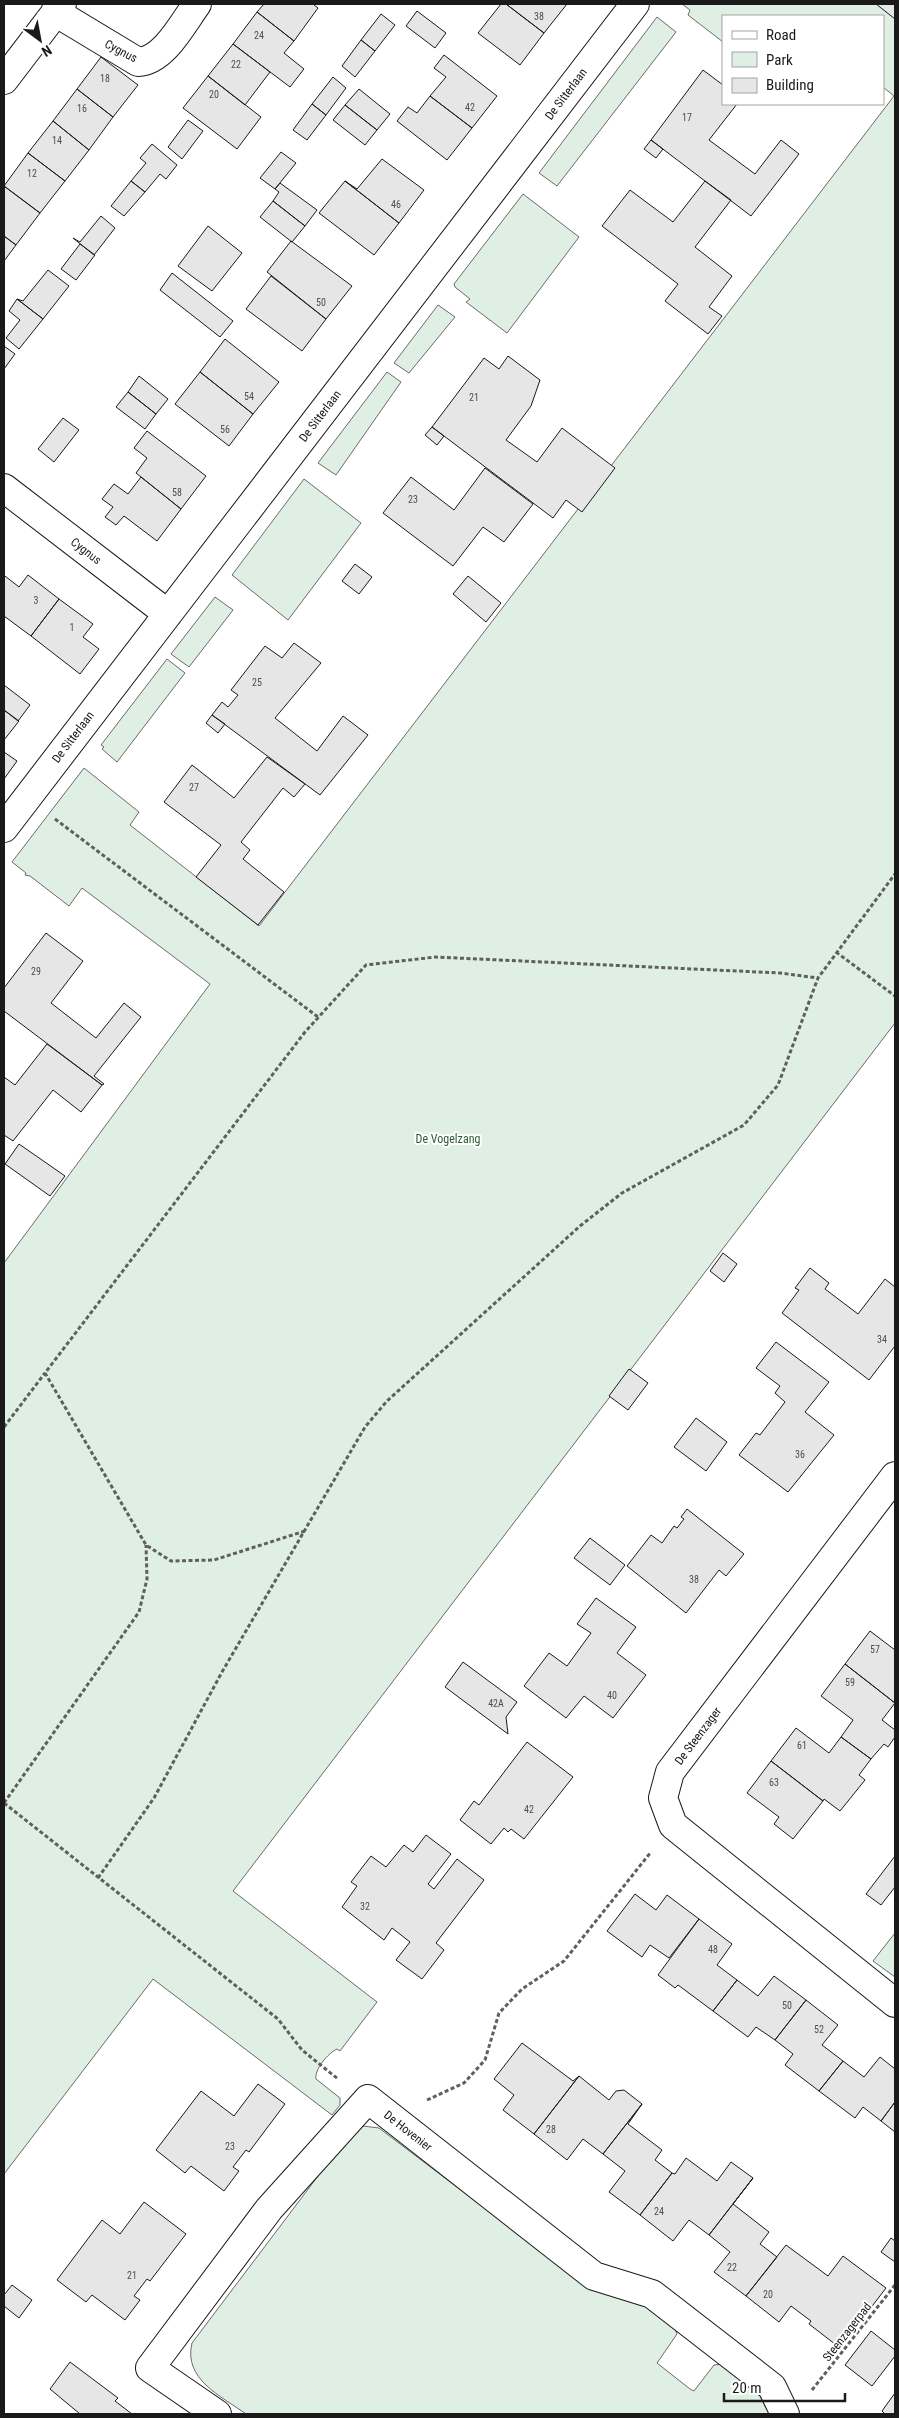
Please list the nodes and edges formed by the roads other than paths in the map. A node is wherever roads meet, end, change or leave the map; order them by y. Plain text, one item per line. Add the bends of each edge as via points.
1 (197, 4) edge
2 (635, 4) edge
3 (59, 8) edge
4 (4, 80) edge
5 (4, 488) edge
6 (168, 614) junction
7 (4, 828) edge
8 (895, 1476) edge
9 (895, 2003) edge
10 (217, 2414) edge
11 (785, 2414) edge

1 - 3 street, Cygnus via 164,47 146,62 138,62
2 - 6 street, De Sitterlaan
3 - 4 street, Cygnus
5 - 6 street, Cygnus
6 - 7 street, De Sitterlaan
8 - 9 street, De Steenzager via 670,1772 663,1798 672,1825
10 - 11 street, De Hovenier via 150,2368 269,2210 368,2099 594,2276 652,2294 772,2387

